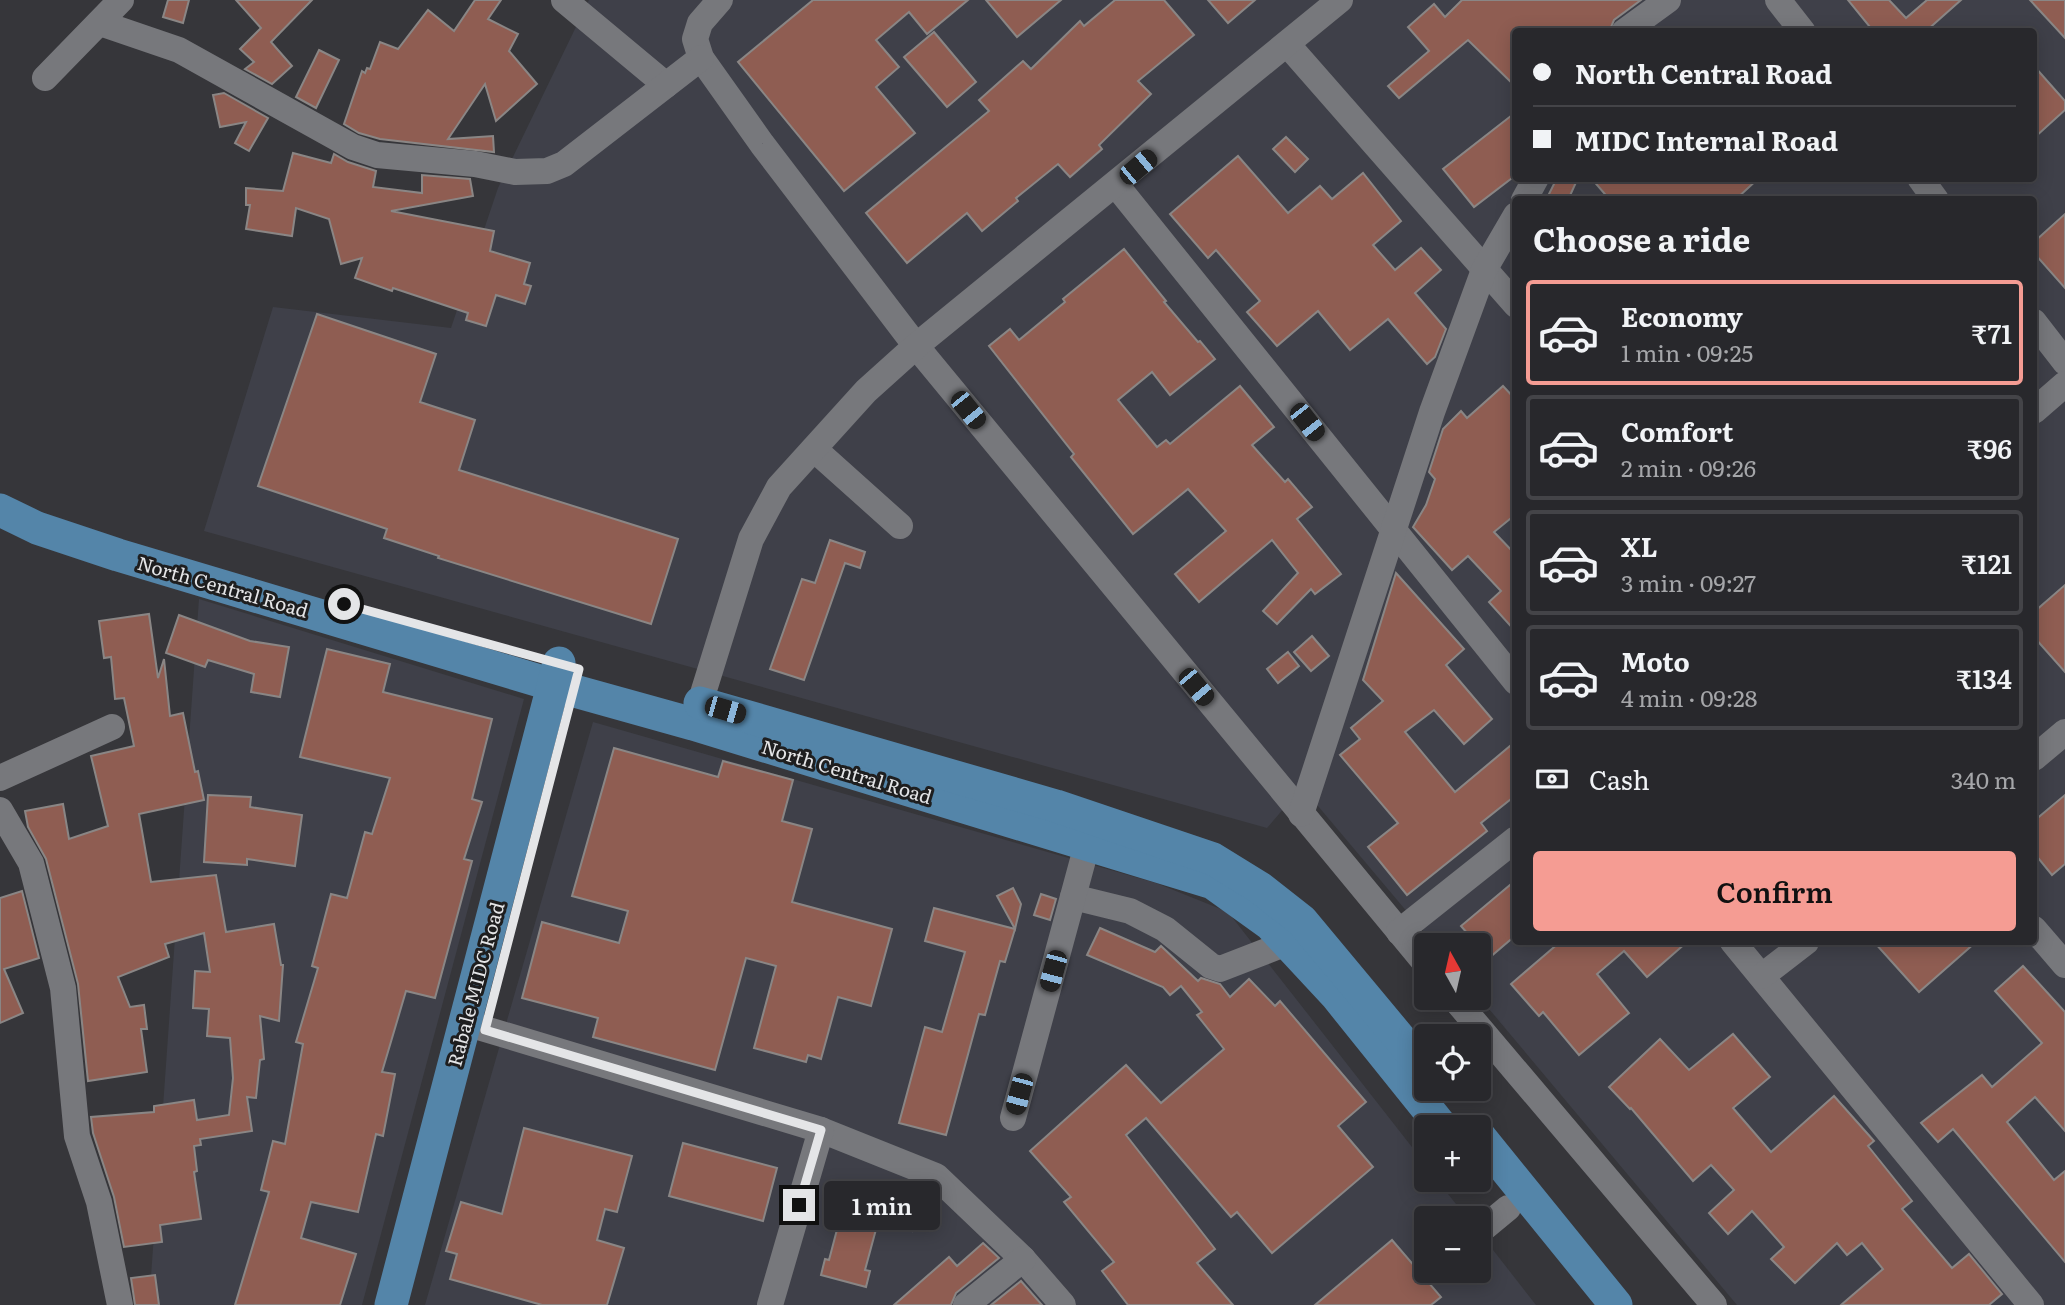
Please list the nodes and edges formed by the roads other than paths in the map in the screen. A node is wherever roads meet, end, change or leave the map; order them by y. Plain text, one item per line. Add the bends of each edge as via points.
1 (121, 0) edge
2 (564, 0) edge
3 (720, 0) edge
4 (1340, 0) edge
5 (1668, 0) edge
6 (1778, 0) edge
7 (100, 23) junction
8 (1630, 28) edge
9 (1800, 28) edge
10 (1287, 44) junction
11 (701, 58) junction
12 (45, 78) dead end
13 (666, 85) junction
14 (1116, 185) junction
15 (1512, 222) edge
16 (1485, 270) junction
17 (1512, 300) edge
18 (2037, 326) edge
19 (916, 346) junction
20 (2065, 362) edge
21 (2065, 384) edge
22 (2037, 408) edge
23 (814, 449) junction
24 (0, 495) edge
25 (0, 510) edge
26 (900, 526) dead end
27 (1393, 530) junction
28 (566, 677) junction
29 (1512, 677) edge
30 (696, 714) junction
31 (112, 727) dead end
32 (2065, 732) edge
33 (2037, 755) edge
34 (0, 778) edge
35 (0, 810) edge
36 (1301, 814) junction
37 (1512, 842) edge
38 (1087, 845) junction
39 (1073, 897) junction
40 (1399, 932) junction
41 (2037, 932) edge
42 (1287, 943) junction
43 (1736, 945) edge
44 (1802, 945) edge
45 (1414, 950) edge
46 (2065, 965) edge
47 (1762, 976) junction
48 (1464, 1010) edge
49 (475, 1026) junction
50 (1414, 1056) edge
51 (1451, 1101) edge
52 (1432, 1115) edge
53 (1462, 1115) edge
54 (1013, 1118) dead end
55 (821, 1130) junction
56 (1491, 1151) edge
57 (1491, 1187) edge
58 (1508, 1208) junction
59 (1491, 1221) edge
60 (1023, 1259) junction
61 (120, 1305) edge
62 (390, 1305) edge
63 (410, 1305) edge
64 (770, 1305) edge
65 (966, 1305) edge
66 (1063, 1305) edge
67 (1586, 1305) edge
68 (1616, 1305) edge
69 (1714, 1305) edge
70 (2031, 1305) edge

1 - 7 street
2 - 13 street
3 - 11 street via 697,31
4 - 10 street
5 - 8 street
6 - 9 street
7 - 12 street
7 - 13 street via 179,50 353,147 377,155 515,172 535,173 564,164
10 - 14 street
10 - 16 street
11 - 13 street
11 - 19 street
14 - 19 street
14 - 27 street
15 - 16 street
16 - 17 street
16 - 27 street
18 - 20 street
19 - 23 street via 866,391
19 - 36 street
21 - 22 street
23 - 26 street
23 - 30 street via 779,488 751,539
24 - 28 main road, North Central Road via 39,513
25 - 28 main road, North Central Road via 37,528 118,555
27 - 29 street
27 - 36 street
28 - 30 main road, North Central Road
28 - 49 main road, Rabale MIDC Road
30 - 38 main road, North Central Road
30 - 50 main road, North Central Road via 1056,806 1213,859 1302,921
31 - 34 street
32 - 33 street
35 - 61 street via 31,863 63,988 77,1136 99,1202
36 - 40 street
37 - 40 street
38 - 39 street
38 - 42 main road, North Central Road via 1213,883 1270,924
39 - 42 street via 1130,911 1165,929 1211,967 1220,969
39 - 54 street
40 - 45 street
41 - 46 street
42 - 52 main road, North Central Road via 1336,995
43 - 47 street
44 - 47 street
47 - 70 street
48 - 69 street
49 - 55 street
49 - 62 main road, Rabale MIDC Road
49 - 63 main road, Rabale MIDC Road
51 - 53 main road
55 - 60 street via 936,1176
55 - 64 street
56 - 68 main road
57 - 58 main road
58 - 59 street
58 - 67 main road
60 - 65 street
60 - 66 street

